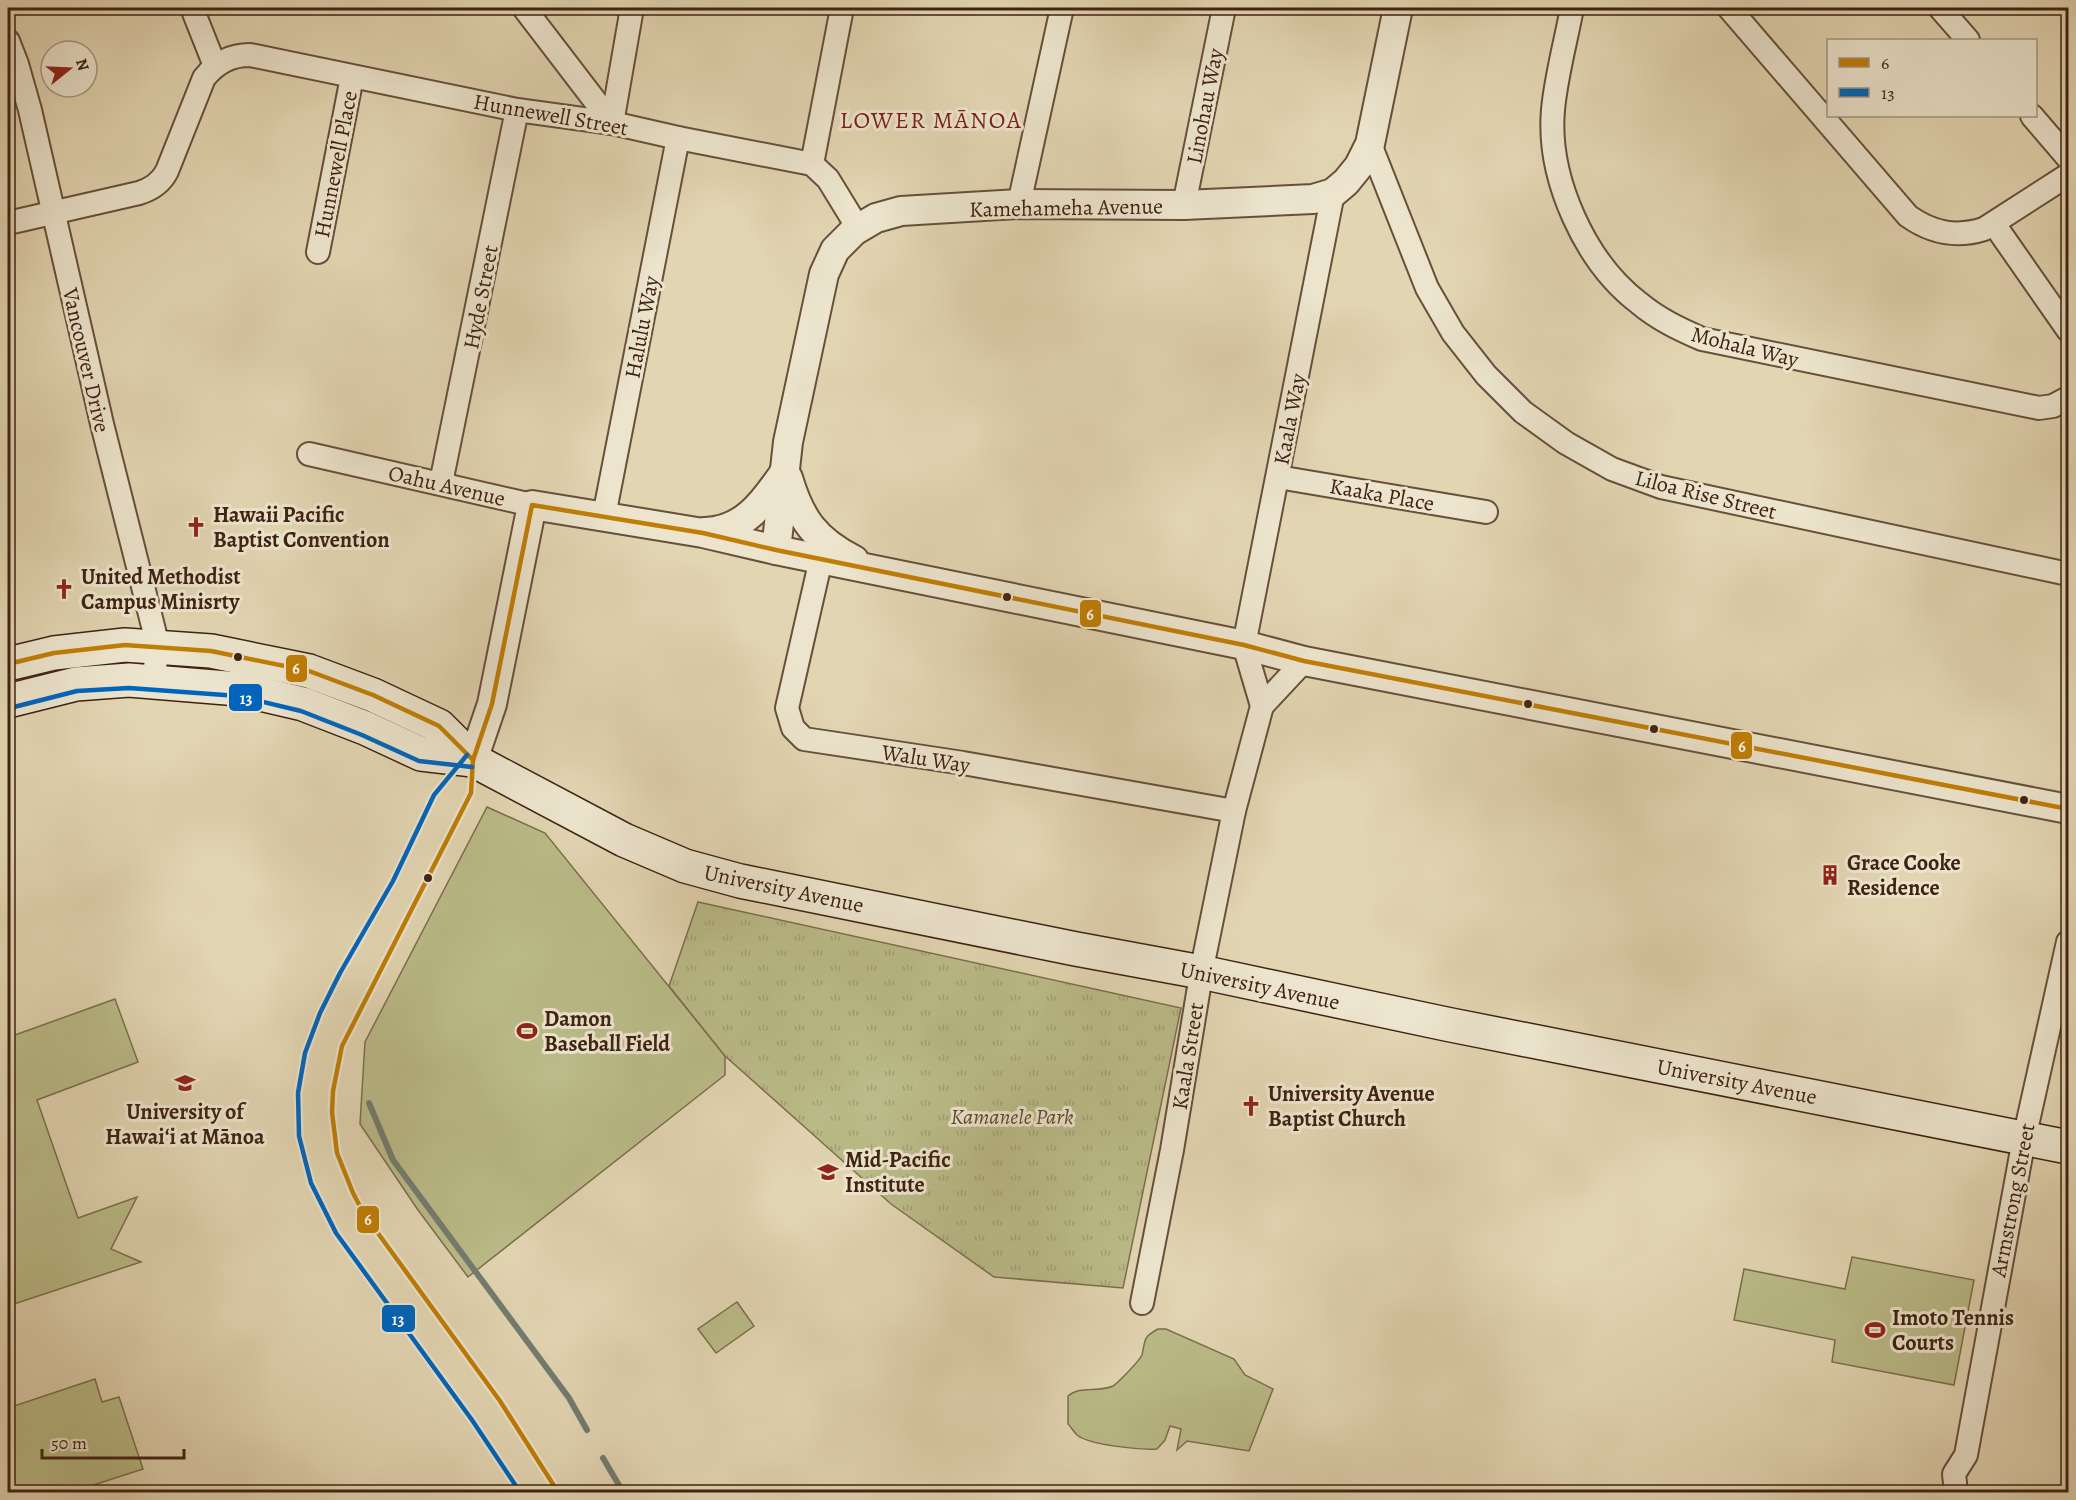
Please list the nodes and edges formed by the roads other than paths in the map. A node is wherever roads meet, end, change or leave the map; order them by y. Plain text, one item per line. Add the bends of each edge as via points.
1 (192, 8) edge
2 (524, 8) edge
3 (632, 8) edge
4 (842, 8) edge
5 (1062, 8) edge
6 (1224, 8) edge
7 (1398, 8) edge
8 (1572, 8) edge
9 (1729, 8) edge
10 (1940, 8) edge
11 (1967, 39) edge
12 (8, 41) edge
13 (215, 66) junction
14 (352, 77) junction
15 (517, 110) junction
16 (2033, 117) edge
17 (612, 123) junction
18 (678, 138) junction
19 (1370, 144) junction
20 (2068, 158) edge
21 (812, 164) junction
22 (2068, 175) edge
23 (1333, 193) junction
24 (1019, 204) junction
25 (1184, 206) junction
26 (52, 212) junction
27 (8, 223) edge
28 (1994, 224) junction
29 (858, 228) junction
30 (318, 252) dead end
31 (2068, 330) edge
32 (2068, 398) edge
33 (309, 454) dead end
34 (785, 470) junction
35 (1278, 477) junction
36 (443, 484) junction
37 (532, 504) junction
38 (1486, 512) dead end
39 (604, 516) junction
40 (703, 532) junction
41 (776, 550) junction
42 (821, 559) junction
43 (874, 569) junction
44 (2068, 574) edge
45 (1244, 645) junction
46 (158, 646) junction
47 (1304, 662) junction
48 (8, 664) edge
49 (153, 681) junction
50 (8, 701) edge
51 (1262, 706) junction
52 (473, 760) junction
53 (2068, 809) edge
54 (1234, 811) junction
55 (2068, 942) edge
56 (1202, 972) junction
57 (2024, 1138) junction
58 (2068, 1148) edge
59 (1142, 1303) dead end
60 (1956, 1492) edge

1 - 13 street
2 - 17 street
3 - 17 street
4 - 21 street
5 - 24 street
6 - 25 street, Linohau Way
7 - 19 street
8 - 32 street, Mohala Way via 1553,111 1561,183 1590,248 1611,277 1637,302 1666,323 1702,339 2039,408
9 - 28 street via 1908,216 1928,228 1950,234 1973,232
10 - 11 street
12 - 26 street, Vancouver Drive via 30,110
13 - 14 street, Hunnewell Street via 235,56 258,55
13 - 26 street via 200,85 167,171 158,183 140,193
14 - 15 street, Hunnewell Street
14 - 30 street, Hunnewell Place
15 - 17 street, Hunnewell Street
15 - 36 street, Hyde Street
16 - 20 street
17 - 18 street, Hunnewell Street
18 - 21 street, Hunnewell Street
18 - 39 street, Halulu Way
19 - 23 street via 1359,166
19 - 44 street, Liloa Rise Street via 1427,288 1453,333 1486,375 1523,412 1566,443 1612,469 1661,487
21 - 29 street via 828,179
22 - 28 street
23 - 25 street, Kamehameha Avenue via 1313,199
23 - 35 street, Kaala Way
24 - 25 street, Kamehameha Avenue
24 - 29 street, Kamehameha Avenue via 901,211
26 - 27 street
26 - 46 street, Vancouver Drive
28 - 31 street
29 - 34 street, Kamehameha Avenue via 836,250 824,274
33 - 36 street, Oahu Avenue
34 - 40 street, Kamehameha Avenue via 764,502 746,519 725,529
34 - 41 street
34 - 43 street, Kamehameha Avenue via 797,506 814,531 837,551
35 - 38 street, Kaaka Place
35 - 45 street, Kaala Way
36 - 37 street, Oahu Avenue
37 - 39 street, Oahu Avenue
37 - 52 street via 492,704
39 - 40 street, Oahu Avenue
40 - 41 street, Oahu Avenue
41 - 42 street, Oahu Avenue
42 - 43 street, Oahu Avenue
42 - 54 street, Walu Way via 787,708 791,723 804,739
43 - 45 street, Oahu Avenue
45 - 47 street, Oahu Avenue
45 - 51 street
46 - 48 main road, University Avenue via 125,645 54,653
46 - 49 street, Vancouver Drive
46 - 52 main road, University Avenue via 211,651 309,671 439,726
47 - 51 street, Kaala Street
47 - 53 street, Oahu Avenue
49 - 50 main road, University Avenue via 76,684
49 - 52 main road, University Avenue via 239,688 303,704 421,754
51 - 54 street, Kaala Street
52 - 56 main road, University Avenue via 598,827 685,866 760,885
54 - 56 street, Kaala Street
55 - 57 street, Armstrong Street
56 - 57 main road, University Avenue
56 - 59 street, Kaala Street
57 - 58 main road, University Avenue
57 - 60 street, Armstrong Street via 1966,1455 1954,1474

